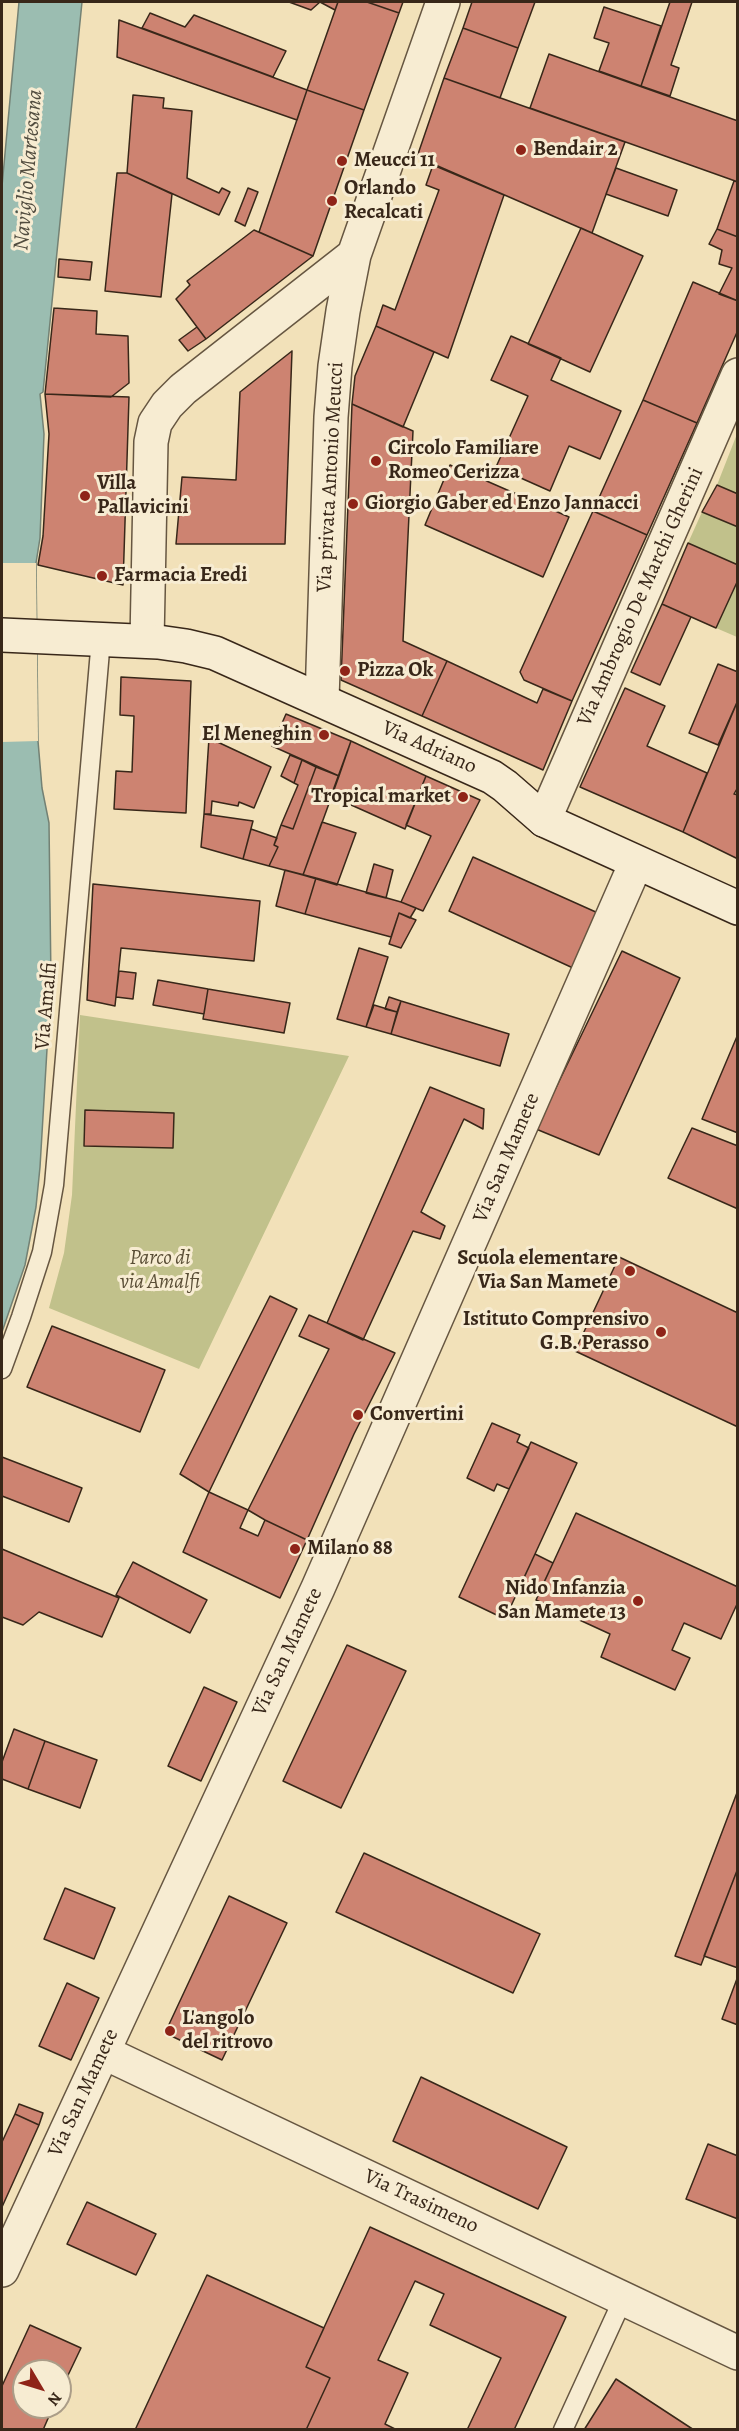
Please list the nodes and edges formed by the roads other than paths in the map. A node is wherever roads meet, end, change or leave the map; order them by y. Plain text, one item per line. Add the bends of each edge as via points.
1 (443, 2) edge
2 (354, 255) junction
3 (738, 375) edge
4 (2, 635) edge
5 (101, 639) junction
6 (147, 641) junction
7 (322, 700) junction
8 (544, 820) junction
9 (636, 863) junction
10 (738, 908) edge
11 (2, 1369) edge
12 (104, 2052) junction
13 (2, 2270) edge
14 (623, 2299) junction
15 (738, 2353) edge
16 (563, 2430) edge

1 - 2 street, Via privata Antonio Meucci
2 - 6 street via 183,389 155,423 151,442
2 - 7 street, Via privata Antonio Meucci via 333,392
3 - 8 street, Via Ambrogio De Marchi Gherini
4 - 5 street, Via Adriano
5 - 6 street, Via Adriano
5 - 11 lane, Via Amalfi via 54,1185 42,1252
6 - 7 street, Via Adriano via 215,653
7 - 8 street, Via Adriano via 492,777
8 - 9 street, Via Adriano
9 - 10 street, Via Adriano
9 - 12 street, Via San Mamete via 365,1483
12 - 13 street, Via San Mamete
12 - 14 street, Via Trasimeno
14 - 15 street, Via Trasimeno
14 - 16 lane

